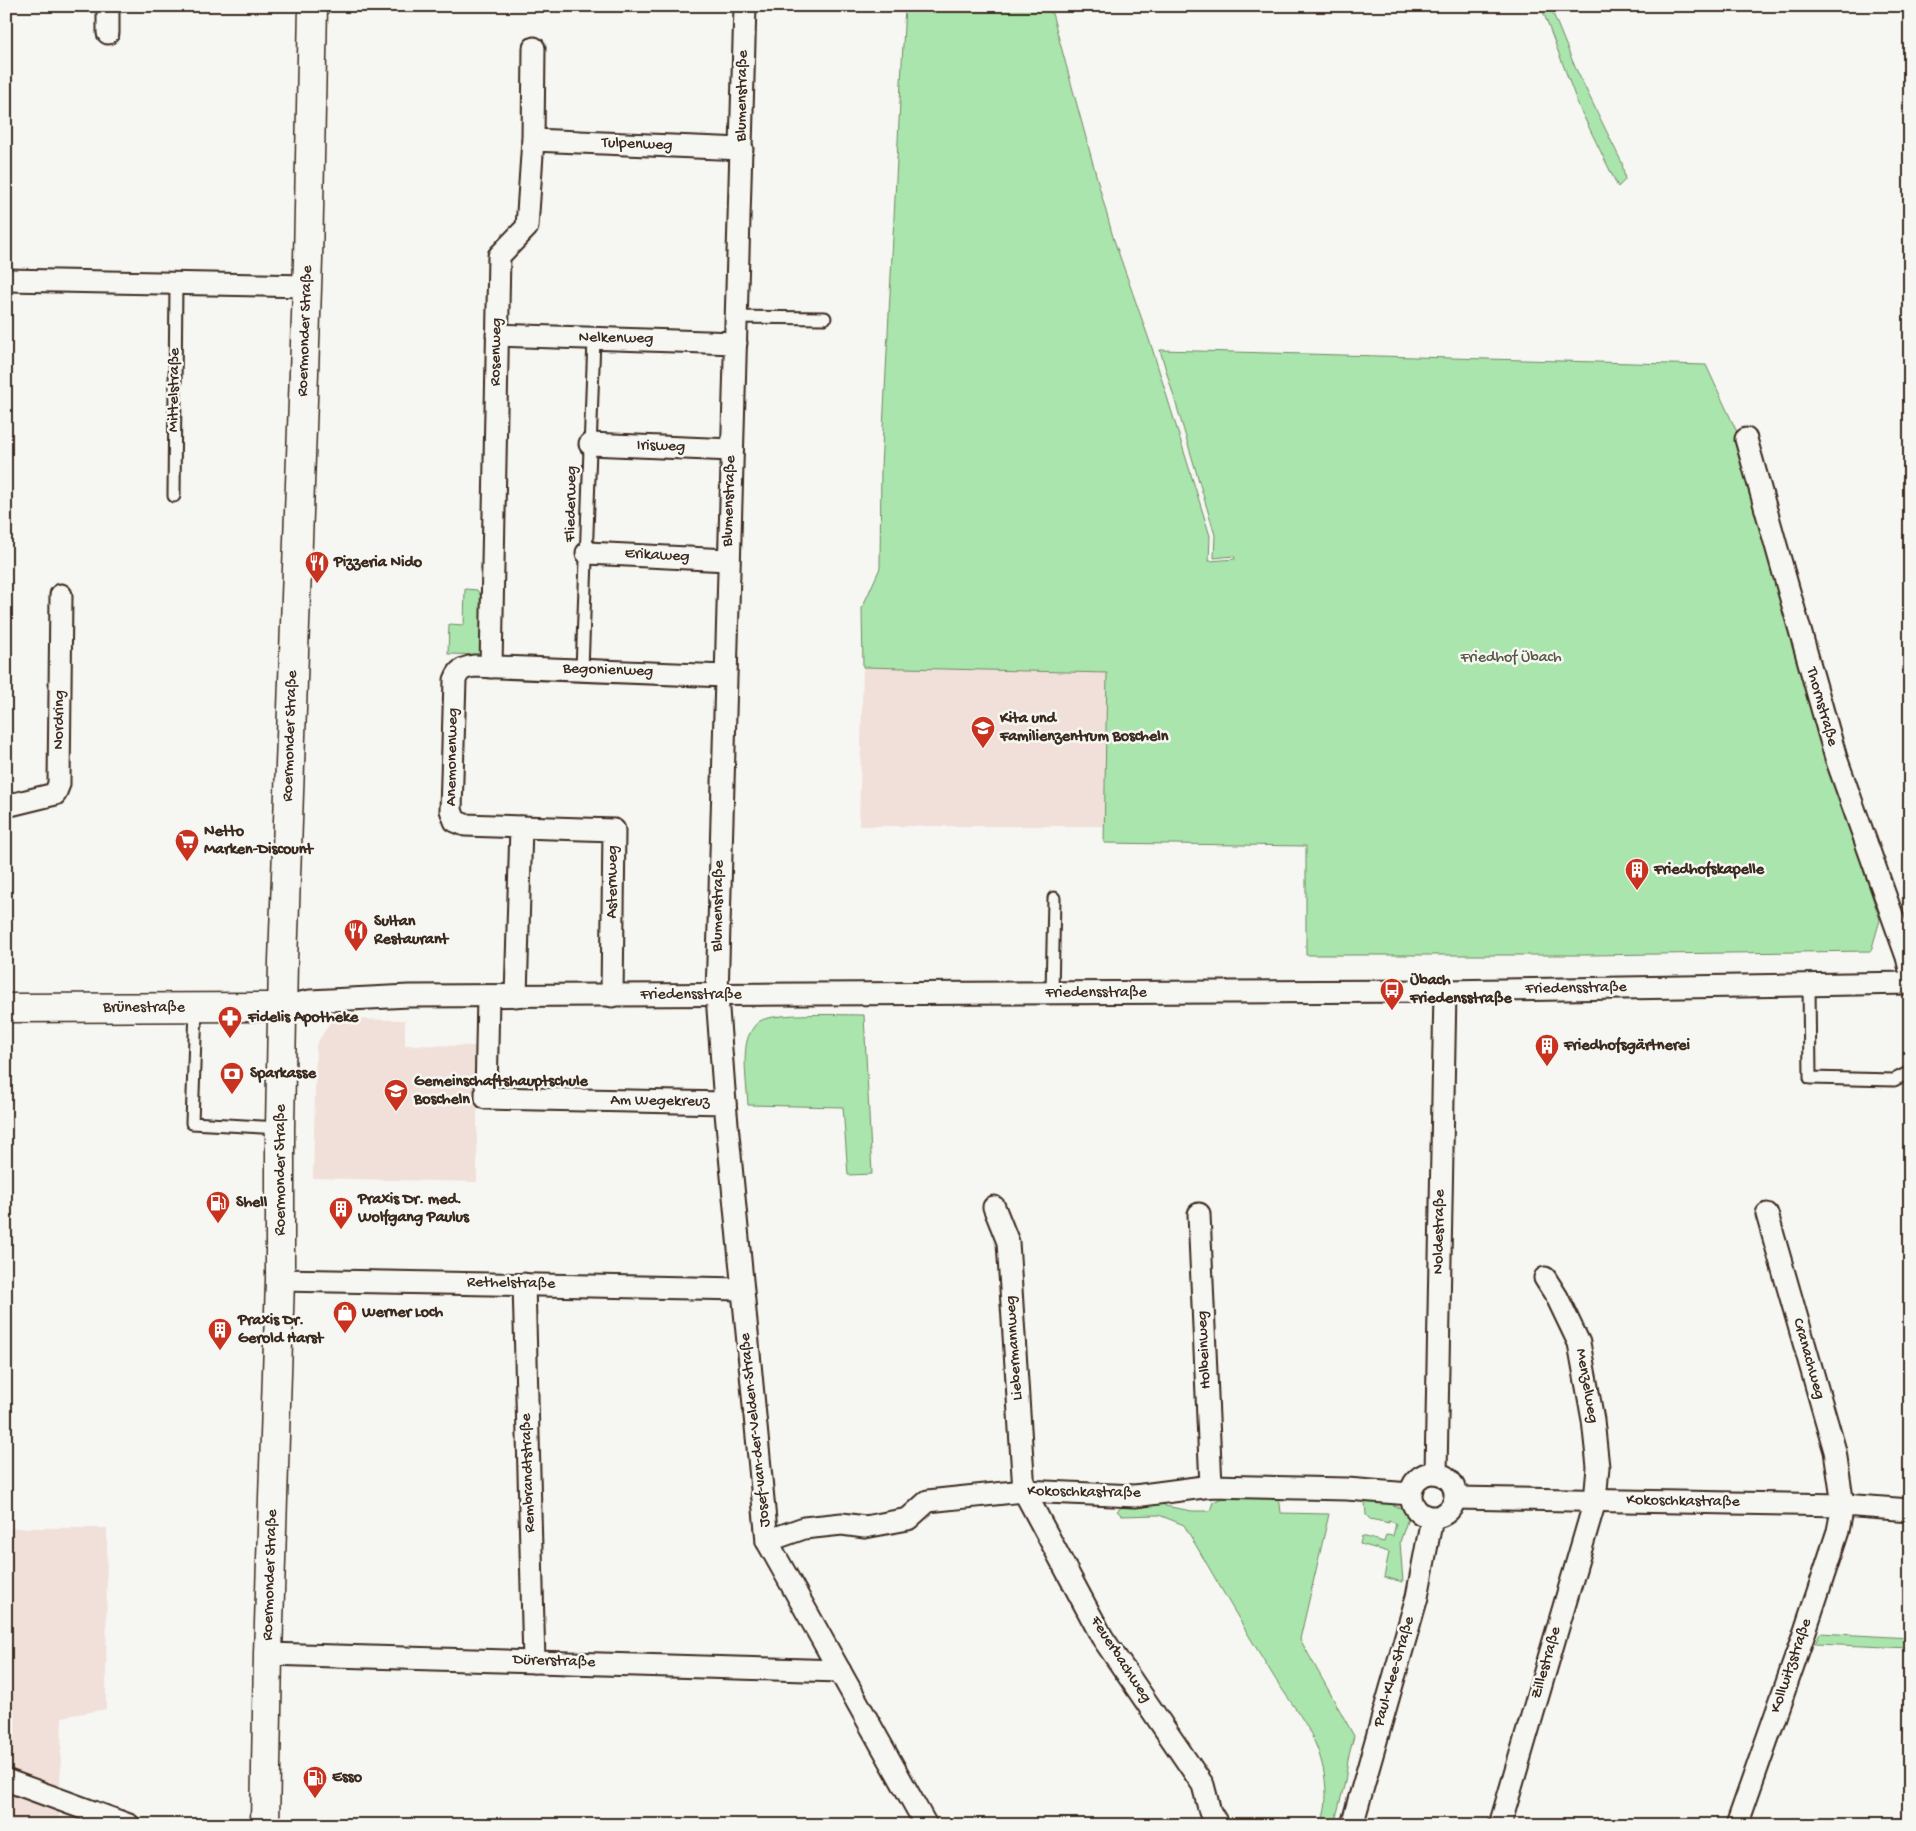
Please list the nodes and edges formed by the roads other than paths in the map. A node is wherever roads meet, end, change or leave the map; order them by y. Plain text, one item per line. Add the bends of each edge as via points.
1 (108, 6) edge
2 (313, 6) edge
3 (745, 6) edge
4 (108, 33) dead end
5 (534, 48) dead end
6 (532, 140) junction
7 (742, 149) junction
8 (6, 280) edge
9 (176, 284) junction
10 (307, 286) junction
11 (736, 317) junction
12 (825, 318) dead end
13 (497, 335) junction
14 (594, 339) junction
15 (736, 343) junction
16 (1746, 439) dead end
17 (590, 444) junction
18 (732, 450) junction
19 (174, 496) dead end
20 (587, 553) junction
21 (728, 560) junction
22 (61, 595) dead end
23 (492, 667) junction
24 (582, 670) junction
25 (725, 676) junction
26 (6, 806) edge
27 (521, 827) junction
28 (1054, 898) dead end
29 (1910, 970) edge
30 (1910, 983) edge
31 (1809, 984) junction
32 (1445, 992) junction
33 (1052, 994) junction
34 (488, 996) junction
35 (516, 996) junction
36 (612, 996) junction
37 (717, 996) junction
38 (282, 1007) junction
39 (6, 1008) edge
40 (196, 1008) junction
41 (1910, 1072) edge
42 (725, 1103) junction
43 (280, 1128) junction
44 (994, 1207) dead end
45 (1199, 1214) dead end
46 (1767, 1214) dead end
47 (1545, 1278) dead end
48 (280, 1280) junction
49 (524, 1284) junction
50 (742, 1288) junction
51 (1436, 1473) junction
52 (1211, 1486) junction
53 (1024, 1492) junction
54 (1410, 1494) junction
55 (1456, 1498) junction
56 (1595, 1501) junction
57 (1843, 1505) junction
58 (1910, 1510) edge
59 (1432, 1518) junction
60 (767, 1541) junction
61 (268, 1654) junction
62 (534, 1662) junction
63 (840, 1671) junction
64 (6, 1780) edge
65 (128, 1825) edge
66 (265, 1825) edge
67 (926, 1825) edge
68 (1218, 1825) edge
69 (1352, 1825) edge
70 (1500, 1825) edge
71 (1737, 1825) edge

1 - 4 street
2 - 10 main road, Roermonder Straße
3 - 7 street, Blumenstraße
5 - 6 street, Rosenweg
6 - 7 street, Tulpenweg
6 - 13 street, Rosenweg via 526,227 498,256
7 - 11 street, Blumenstraße
8 - 9 street
9 - 10 street
9 - 19 lane, Mittelstraße
10 - 38 main road, Roermonder Straße
11 - 12 lane
11 - 15 street, Blumenstraße
13 - 14 street, Nelkenweg
13 - 23 street, Rosenweg
14 - 15 street, Nelkenweg
14 - 17 lane, Fliederweg
15 - 18 street, Blumenstraße
16 - 29 street, Thornstraße via 1836,758
17 - 18 street, Irisweg
17 - 20 lane, Fliederweg
18 - 21 street, Blumenstraße
20 - 21 street, Erikaweg
20 - 24 lane, Fliederweg
21 - 25 street, Blumenstraße
22 - 26 street, Nordring via 59,784 55,794
23 - 24 street, Begonienweg
23 - 27 street, Anemonenweg via 463,668 455,680 451,810 455,821 465,826
24 - 25 street, Begonienweg
25 - 37 street, Blumenstraße
27 - 35 street
27 - 36 street, Asternweg via 614,830
28 - 33 lane
30 - 31 street, Friedensstraße
31 - 32 street, Friedensstraße
31 - 41 lane via 1810,1078 1894,1080
32 - 33 street, Friedensstraße
32 - 51 street, Noldestraße
33 - 37 street, Friedensstraße
34 - 35 street, Friedensstraße
34 - 38 street, Friedensstraße via 310,1001
34 - 42 street, Am Wegekreuz via 486,1098
35 - 36 street, Friedensstraße
36 - 37 street, Friedensstraße
37 - 42 street, Josef-van-der-Velden-Straße
38 - 40 main road, Brünestraße
38 - 43 main road, Roermonder Straße
39 - 40 main road, Brünestraße
40 - 43 lane via 192,1123
42 - 50 street, Josef-van-der-Velden-Straße
43 - 48 main road, Roermonder Straße
44 - 53 street, Liebermannweg via 1008,1242
45 - 52 street, Holbeinweg
46 - 57 street, Cranachweg via 1835,1451
47 - 56 street, Menzelweg via 1579,1343 1598,1467
48 - 49 street, Rethelstraße
48 - 61 main road, Roermonder Straße
49 - 50 street, Rethelstraße
49 - 62 street, Rembrandtstraße
50 - 60 street, Josef-van-der-Velden-Straße
51 - 54 street via 1421,1476 1413,1484
51 - 55 street via 1453,1483
52 - 53 street, Kokoschkastraße via 1135,1496
52 - 54 street, Kokoschkastraße
53 - 60 street, Kokoschkastraße via 928,1501 908,1518 865,1527 842,1524 804,1528
53 - 68 street, Feuerbachweg via 1102,1637 1203,1785 1210,1812
54 - 59 street via 1416,1511
55 - 56 street, Kokoschkastraße
55 - 59 street via 1448,1512
56 - 57 street, Kokoschkastraße
56 - 70 street, Zillestraße
57 - 58 street, Kokoschkastraße
57 - 71 street, Kollwitzstraße via 1806,1628
59 - 69 street, Paul-Klee-Straße via 1417,1597
60 - 63 street, Josef-van-der-Velden-Straße
61 - 62 street, Dürerstraße
61 - 66 main road, Roermonder Straße
62 - 63 street, Dürerstraße
63 - 67 street, Josef-van-der-Velden-Straße
64 - 65 street

